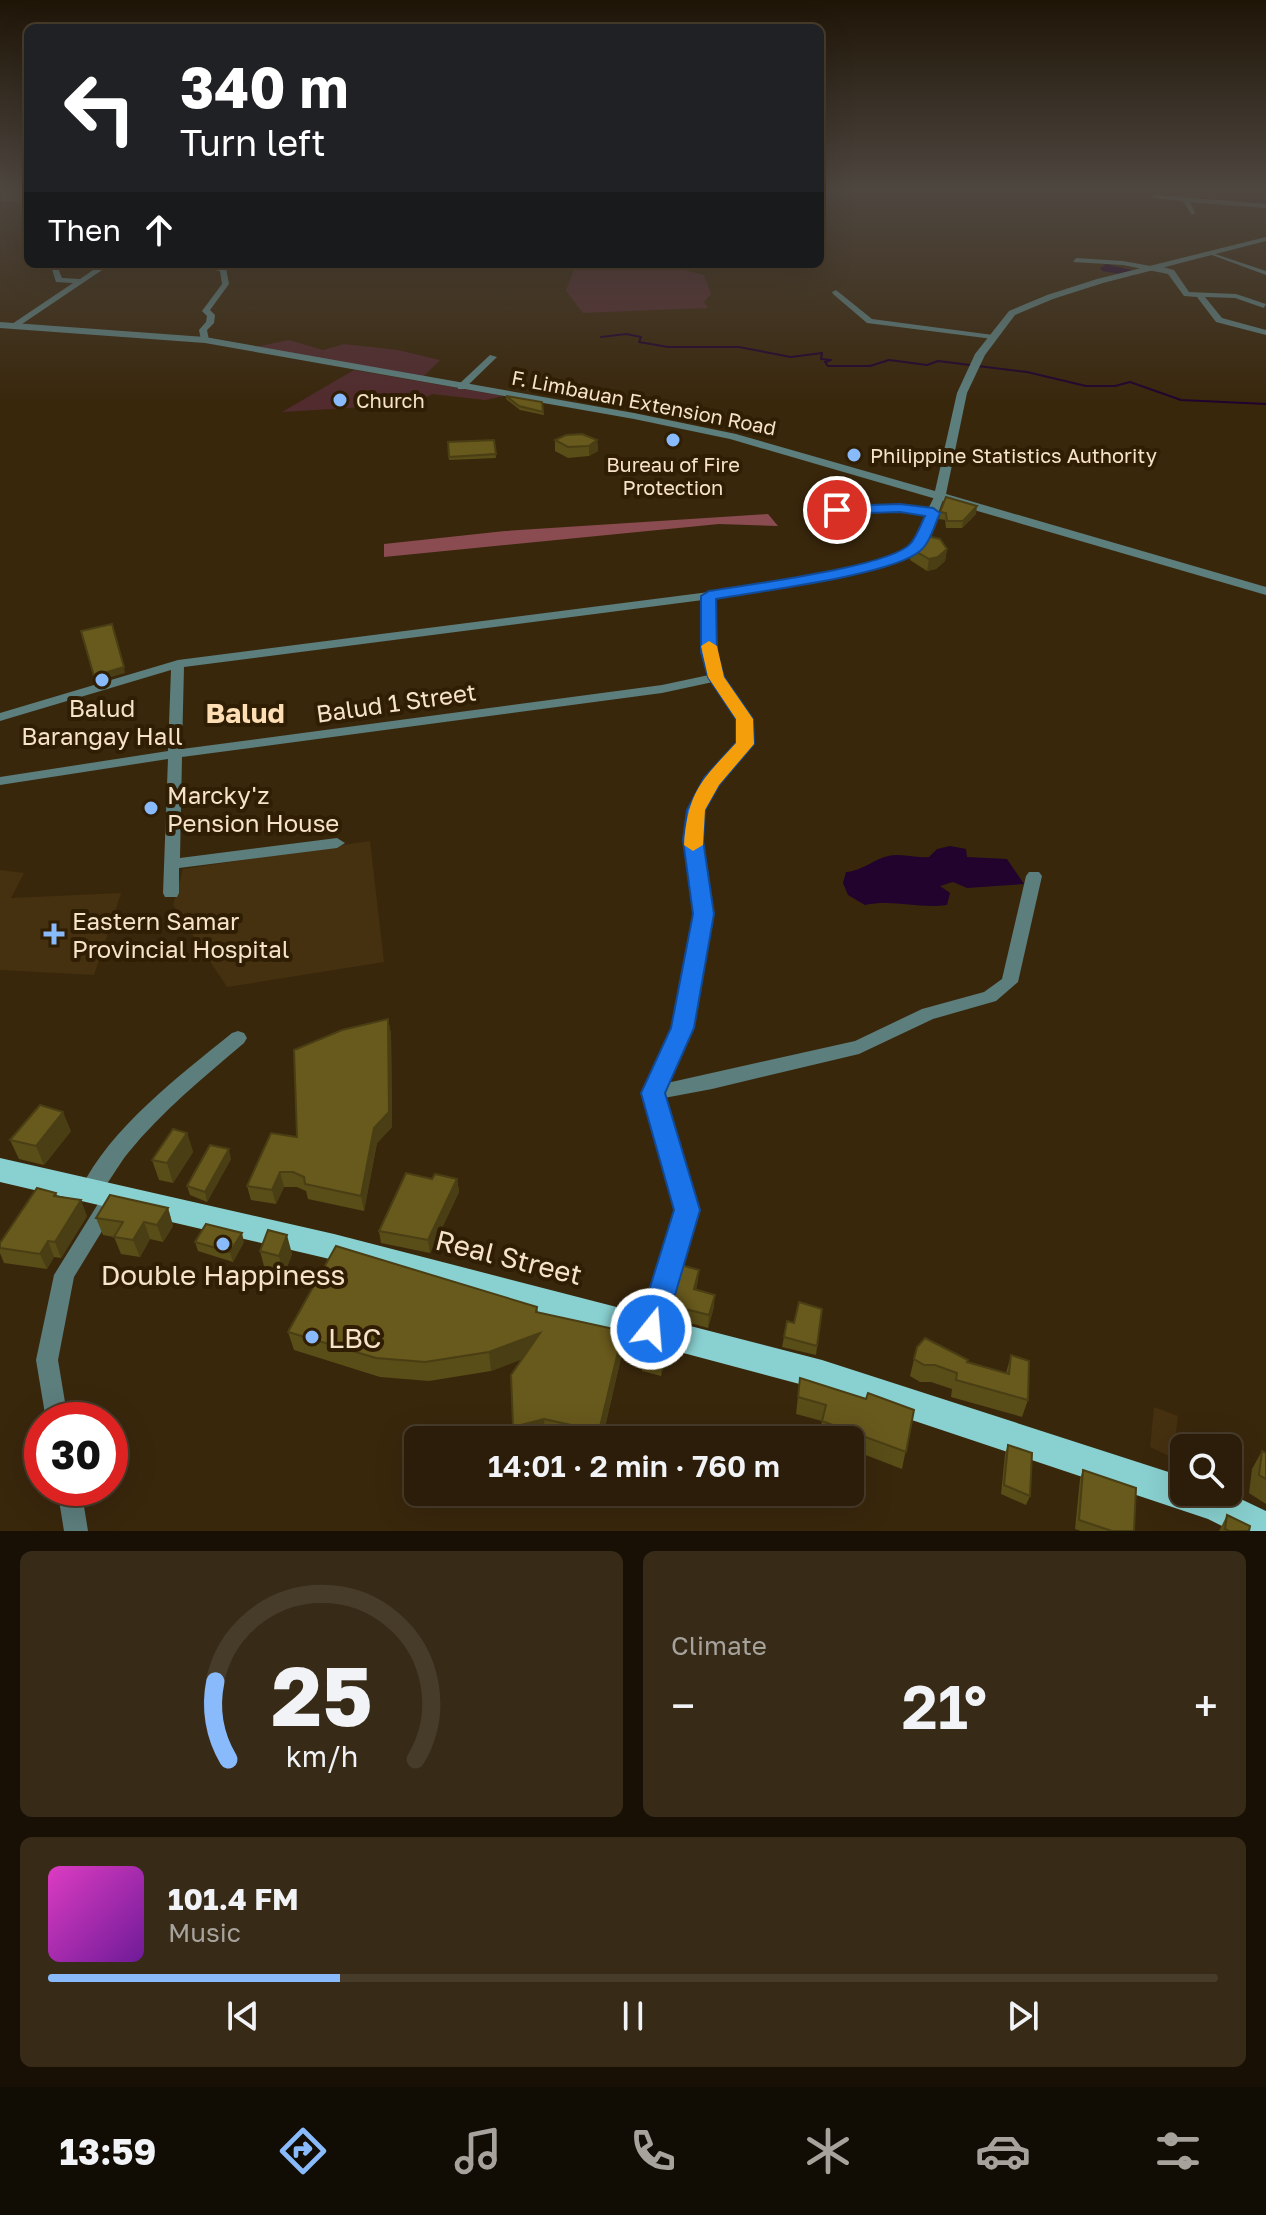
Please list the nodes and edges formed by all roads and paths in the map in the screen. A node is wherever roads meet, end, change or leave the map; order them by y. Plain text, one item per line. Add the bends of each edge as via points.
1 (1191, 259) edge
2 (1229, 259) edge
3 (1076, 260) dead end
4 (54, 268) dead end
5 (101, 268) edge
6 (217, 268) edge
7 (1156, 268) junction
8 (1266, 273) edge
9 (80, 281) junction
10 (836, 292) dead end
11 (1200, 296) junction
12 (1264, 306) dead end
13 (0, 325) edge
14 (13, 326) junction
15 (1266, 333) edge
16 (0, 335) edge
17 (993, 337) junction
18 (205, 340) junction
19 (493, 357) dead end
20 (461, 387) junction
21 (940, 495) junction
22 (821, 512) dead end
23 (933, 513) junction
24 (1266, 591) edge
25 (709, 596) junction
26 (178, 664) junction
27 (716, 677) junction
28 (0, 717) edge
29 (175, 754) junction
30 (0, 781) edge
31 (337, 843) dead end
32 (174, 864) junction
33 (1034, 876) dead end
34 (171, 893) dead end
35 (238, 1038) dead end
36 (653, 1093) junction
37 (0, 1170) edge
38 (102, 1192) junction
39 (651, 1329) junction
40 (54, 1402) edge
41 (72, 1506) edge
42 (1266, 1529) edge
43 (76, 1531) edge

1 - 7 street
2 - 8 street
3 - 7 street
4 - 9 street via 59,280
5 - 9 street
6 - 18 street via 223,270 226,289 210,301
7 - 11 street via 1171,272 1187,294
7 - 17 street via 1012,313
9 - 14 street
10 - 17 street via 870,321
11 - 12 street via 1236,296
11 - 15 street via 1219,320
13 - 14 street, F. Limbauan Extension Road
14 - 16 street
14 - 18 street, F. Limbauan Extension Road
17 - 21 street via 962,393
18 - 20 street, F. Limbauan Extension Road
19 - 20 street
20 - 21 street, F. Limbauan Extension Road via 787,451
21 - 23 street
21 - 24 street, F. Limbauan Extension Road
22 - 23 street via 900,508
23 - 25 street via 917,546 903,556
25 - 26 street
25 - 27 street via 709,652
26 - 28 street
26 - 29 street
27 - 29 street, Balud 1 Street via 662,689
27 - 36 street via 745,719 745,744 710,782 696,810 693,840 703,914 683,1028
29 - 30 street, Balud 1 Street
29 - 32 street
31 - 32 street
32 - 34 street
33 - 36 street via 1010,982 990,997 928,1014 859,1047
35 - 38 street via 130,1135
36 - 39 street via 687,1210
37 - 38 main road, Real Street
38 - 39 main road, Real Street
38 - 40 street via 64,1275 47,1360
39 - 42 main road, Real Street via 951,1416 1214,1504
41 - 43 street

